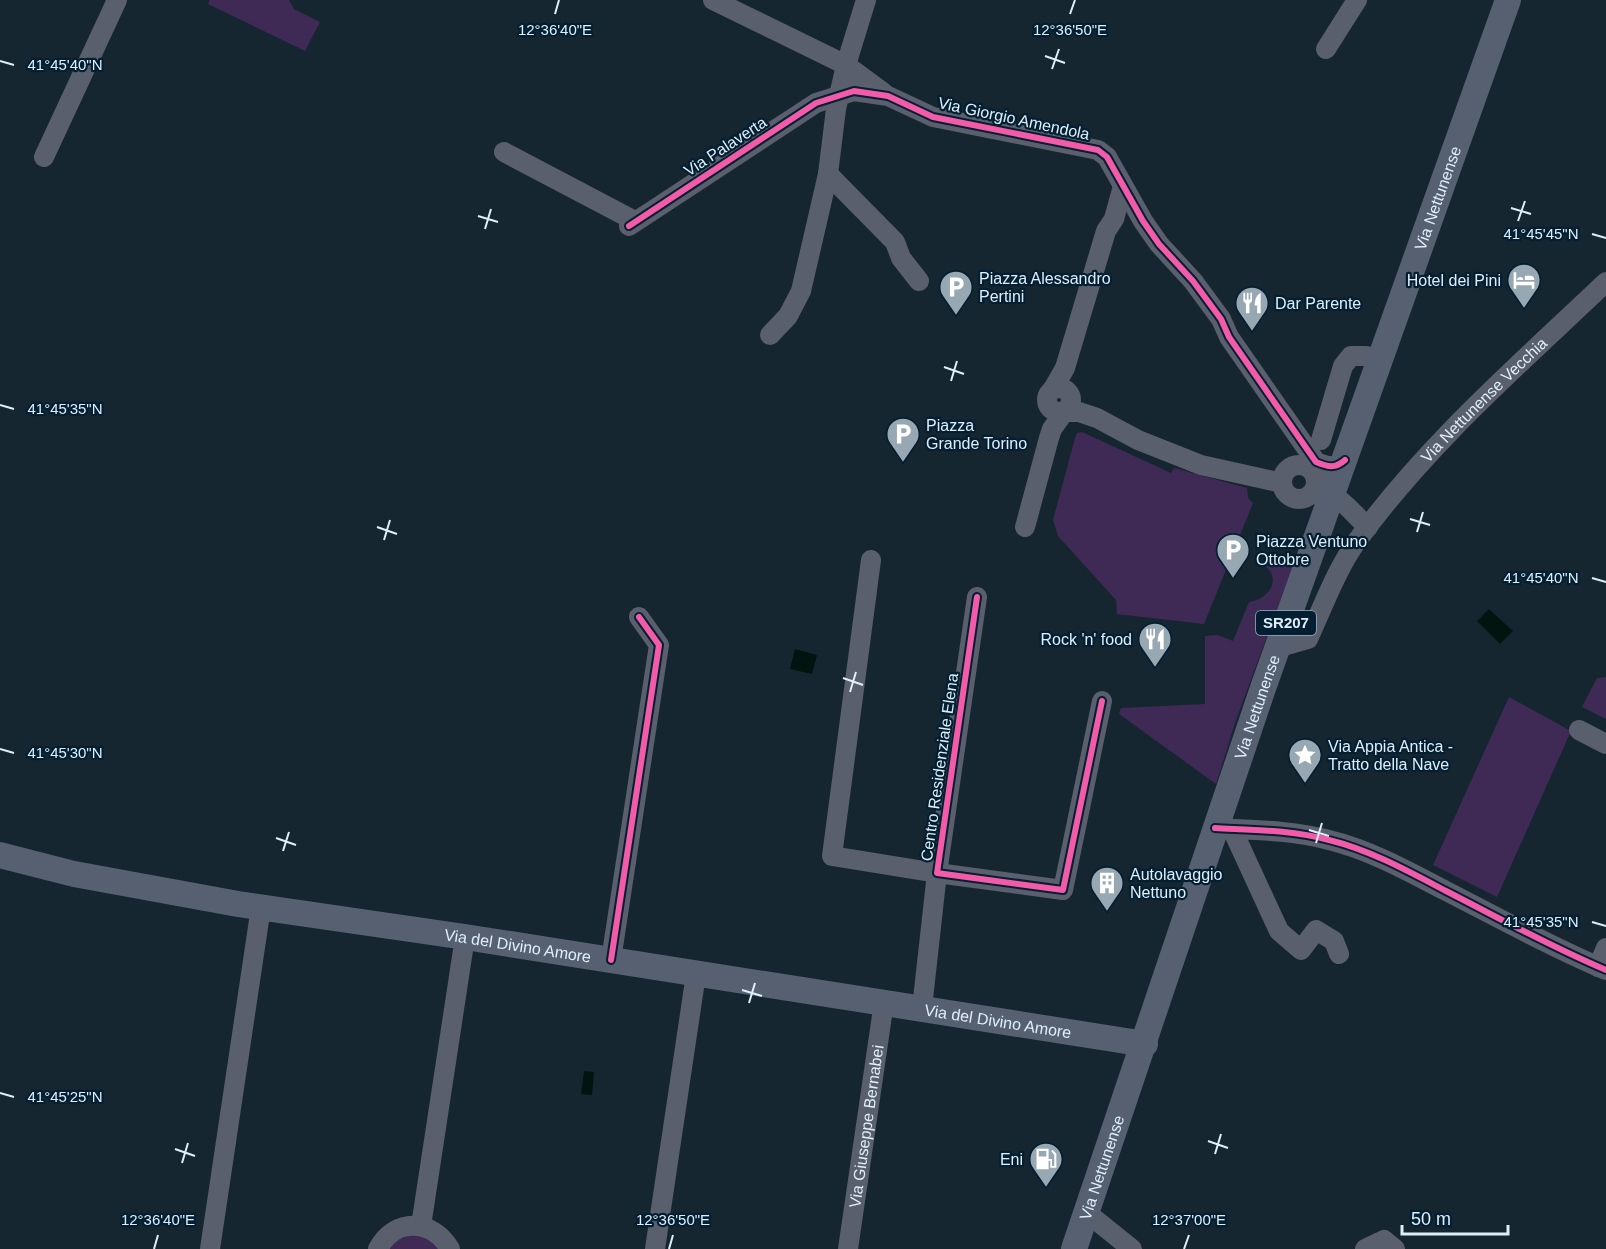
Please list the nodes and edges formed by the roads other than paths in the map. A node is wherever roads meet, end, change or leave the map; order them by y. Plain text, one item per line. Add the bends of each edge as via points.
1 (117, 0) edge
2 (713, 0) edge
3 (866, 0) edge
4 (1357, 0) edge
5 (1508, 0) edge
6 (1326, 49) dead end
7 (846, 65) junction
8 (839, 95) junction
9 (888, 96) junction
10 (504, 152) dead end
11 (44, 157) dead end
12 (828, 174) junction
13 (1123, 186) junction
14 (919, 281) dead end
15 (1606, 282) edge
16 (770, 335) dead end
17 (1379, 359) junction
18 (1061, 400) junction
19 (1321, 440) dead end
20 (1345, 460) junction
21 (1330, 503) junction
22 (1025, 527) dead end
23 (1368, 527) junction
24 (871, 560) dead end
25 (977, 597) dead end
26 (639, 617) dead end
27 (1277, 648) junction
28 (1102, 701) dead end
29 (1579, 730) dead end
30 (1606, 744) edge
31 (1223, 829) junction
32 (0, 855) edge
33 (938, 873) junction
34 (261, 907) junction
35 (465, 937) junction
36 (1606, 948) edge
37 (1339, 954) dead end
38 (611, 960) junction
39 (1602, 969) edge
40 (696, 974) junction
41 (884, 1002) junction
42 (921, 1008) junction
43 (1145, 1044) junction
44 (1086, 1212) junction
45 (421, 1226) junction
46 (210, 1249) edge
47 (378, 1249) edge
48 (450, 1249) edge
49 (655, 1249) edge
50 (848, 1249) edge
51 (1074, 1249) edge
52 (1132, 1249) edge
53 (1365, 1249) edge
54 (1395, 1249) edge

1 - 11 street
2 - 7 street, Via Giorgio Amendola
3 - 7 street
4 - 6 street
5 - 17 main road, Via Nettunense / SR207
7 - 8 street
7 - 9 street, Via Giorgio Amendola
8 - 9 street, Via Giorgio Amendola via 854,91
8 - 10 street, Via Palaverta via 816,103 632,224
8 - 12 street
9 - 13 street, Via Giorgio Amendola via 933,117 1098,150 1107,157
12 - 14 street via 895,242 901,258
12 - 16 street via 798,300
13 - 18 street via 1065,368
13 - 20 street, Via Giorgio Amendola via 1159,244 1193,280 1221,319 1229,337 1316,462 1328,467
15 - 23 street, Via Nettunense Vecchia via 1458,423
17 - 19 street via 1351,356 1347,360
17 - 20 main road, Via Nettunense / SR207
18 - 21 street via 1138,440 1201,465
18 - 22 street
20 - 21 main road, Via Nettunense / SR207
21 - 23 street via 1344,502
21 - 27 main road, Via Nettunense / SR207
23 - 27 street, Via Nettunense Vecchia via 1330,590 1308,639
24 - 33 street, Centro Residenziale Elena via 832,856
25 - 33 street, Centro Residenziale Elena
26 - 38 street via 659,645
27 - 31 main road, Via Nettunense / SR207
28 - 33 street, Centro Residenziale Elena via 1062,890
29 - 30 street
31 - 37 street via 1279,931 1301,950 1316,930 1334,941
31 - 39 street via 1307,835 1354,848
31 - 43 main road, Via Nettunense / SR207
32 - 34 main road, Via del Divino Amore via 89,877
33 - 42 street, Centro Residenziale Elena
34 - 35 main road, Via del Divino Amore
34 - 46 street
35 - 38 main road, Via del Divino Amore
35 - 45 street
36 - 39 street
38 - 40 main road, Via del Divino Amore
40 - 41 main road, Via del Divino Amore
40 - 49 street
41 - 42 main road, Via del Divino Amore
41 - 50 street, Via Giuseppe Bernabei
42 - 43 main road, Via del Divino Amore
43 - 44 main road, Via Nettunense / SR207
44 - 51 main road, Via Nettunense / SR207
44 - 52 street
45 - 47 street via 396,1229
45 - 48 street via 434,1231
53 - 54 street via 1384,1240

